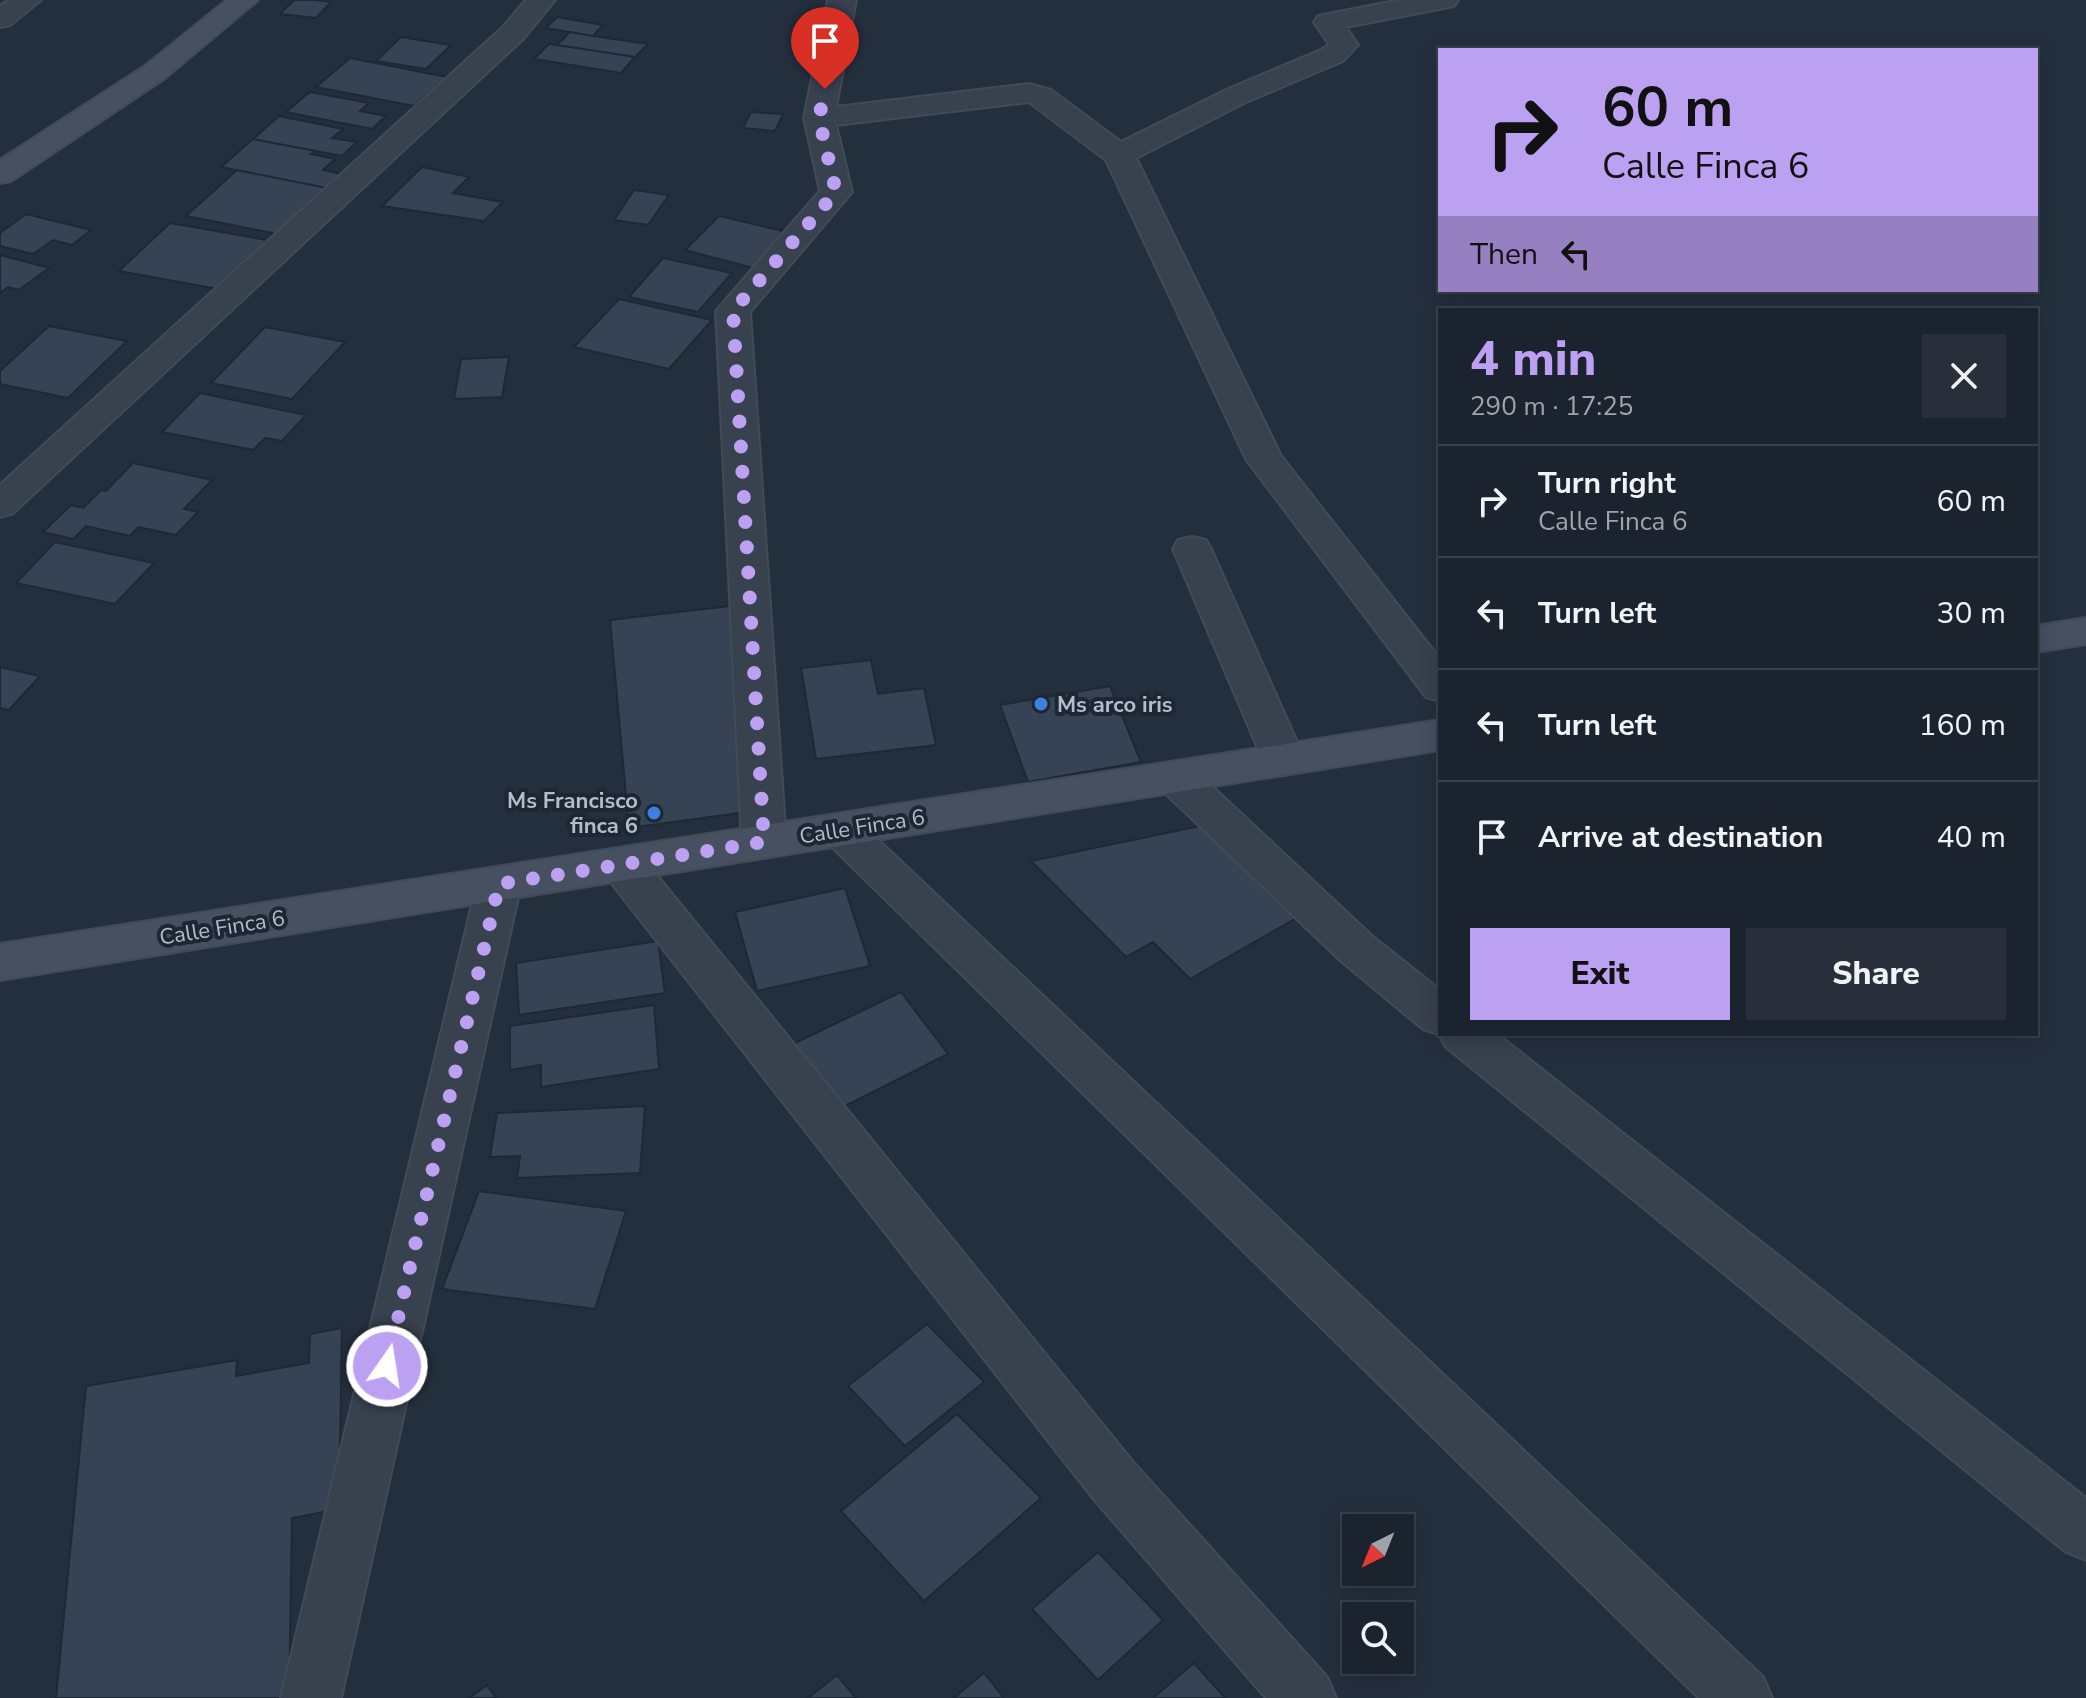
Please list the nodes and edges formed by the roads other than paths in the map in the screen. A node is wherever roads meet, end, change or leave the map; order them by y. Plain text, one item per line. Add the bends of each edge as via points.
1 (27, 0) edge
2 (244, 0) edge
3 (541, 0) edge
4 (842, 0) edge
5 (1444, 0) edge
6 (1320, 11) edge
7 (0, 19) edge
8 (819, 118) junction
9 (1119, 155) junction
10 (0, 174) edge
11 (0, 505) edge
12 (1192, 549) dead end
13 (2086, 631) edge
14 (2038, 639) edge
15 (1438, 684) edge
16 (1438, 735) edge
17 (1284, 760) junction
18 (1175, 777) junction
19 (841, 830) junction
20 (764, 842) junction
21 (622, 864) junction
22 (499, 884) junction
23 (0, 962) edge
24 (1438, 1014) edge
25 (1465, 1036) edge
26 (2086, 1533) edge
27 (311, 1698) edge
28 (1306, 1698) edge
29 (1742, 1698) edge

1 - 7 street
2 - 10 street via 155,72
3 - 11 street via 513,33
4 - 8 street
5 - 6 street
6 - 9 street via 1344,45 1333,55
8 - 9 street via 1029,93 1041,96
8 - 20 street via 836,192 733,311
9 - 15 street via 1264,459
12 - 17 street
13 - 14 street
16 - 17 street, Calle Finca 6
17 - 18 street, Calle Finca 6
18 - 19 street, Calle Finca 6
18 - 24 street via 1356,948
19 - 20 street, Calle Finca 6
19 - 29 street
20 - 21 street, Calle Finca 6
21 - 22 street, Calle Finca 6
21 - 28 street via 1113,1480
22 - 23 street, Calle Finca 6
22 - 27 street
25 - 26 street

